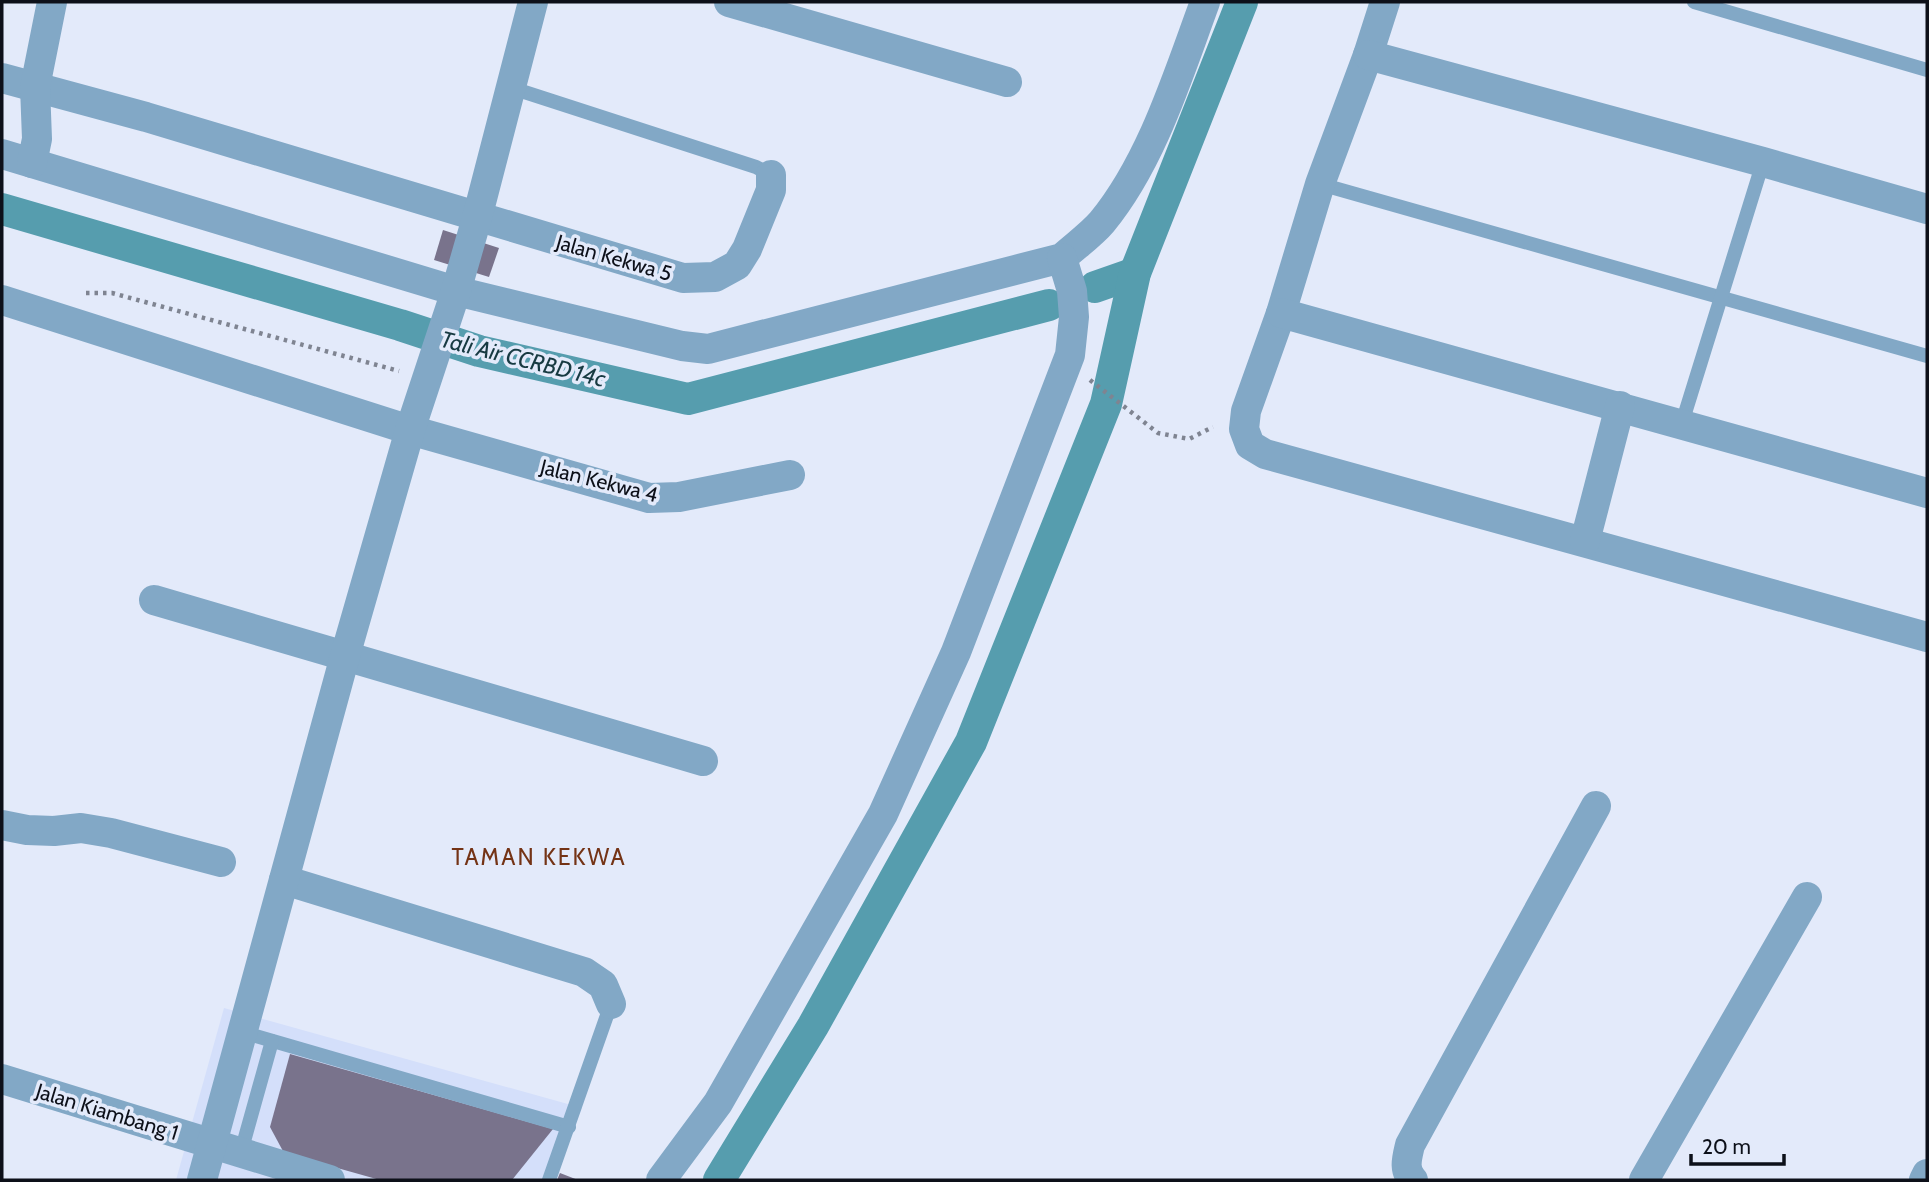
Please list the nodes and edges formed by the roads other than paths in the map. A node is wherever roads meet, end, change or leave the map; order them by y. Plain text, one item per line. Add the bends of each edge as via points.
1 (52, 2) edge
2 (533, 2) edge
3 (729, 2) edge
4 (1205, 2) edge
5 (1385, 2) edge
6 (1694, 2) edge
7 (1368, 55) junction
8 (1927, 70) edge
9 (2, 78) edge
10 (1007, 82) dead end
11 (35, 86) junction
12 (512, 88) junction
13 (2, 154) edge
14 (1763, 162) junction
15 (32, 163) junction
16 (771, 175) joint
17 (1320, 184) junction
18 (1927, 209) edge
19 (477, 218) junction
20 (1062, 258) junction
21 (456, 291) junction
22 (1720, 299) junction
23 (2, 301) edge
24 (1281, 313) junction
25 (1927, 356) edge
26 (1620, 406) junction
27 (1682, 424) junction
28 (410, 430) junction
29 (790, 475) dead end
30 (1927, 493) edge
31 (1585, 541) junction
32 (154, 600) dead end
33 (1927, 637) edge
34 (345, 656) junction
35 (703, 761) dead end
36 (1596, 806) dead end
37 (2, 825) edge
38 (221, 862) dead end
39 (284, 880) junction
40 (1807, 897) dead end
41 (611, 1004) joint
42 (242, 1032) junction
43 (272, 1041) junction
44 (2, 1079) edge
45 (569, 1127) junction
46 (213, 1144) junction
47 (241, 1152) junction
48 (1927, 1174) edge
49 (202, 1180) edge
50 (330, 1180) edge
51 (549, 1180) edge
52 (661, 1180) edge
53 (1413, 1180) edge
54 (1644, 1180) edge
55 (1924, 1180) edge

1 - 11 street
2 - 12 street
3 - 10 street
4 - 20 street via 1158,125 1122,196 1100,225
5 - 7 street
6 - 8 lane
7 - 14 street
7 - 17 street
9 - 11 street, Jalan Kekwa 5
11 - 15 street via 38,130
11 - 19 street, Jalan Kekwa 5
12 - 16 lane
12 - 19 street
13 - 15 street
14 - 18 street
14 - 22 lane
15 - 21 street
16 - 19 street, Jalan Kekwa 5 via 771,190 747,249 737,265 715,277 683,278
17 - 22 lane
17 - 24 street
19 - 21 street
20 - 21 street via 708,349
20 - 52 street via 1072,290 1070,355 956,652 883,814 718,1104
21 - 28 street
22 - 25 lane
22 - 27 lane
23 - 28 street, Jalan Kekwa 4
24 - 26 street
24 - 31 street via 1246,411 1244,429 1250,445 1265,454
26 - 27 street
26 - 31 street
27 - 30 street
28 - 29 street, Jalan Kekwa 4 via 649,498 679,497
28 - 34 street
31 - 33 street
32 - 34 street
34 - 35 street
34 - 39 street
36 - 53 street via 1410,1145 1406,1166
37 - 38 street via 27,830 81,828
39 - 41 street via 584,972 603,985
39 - 42 street
40 - 54 street
41 - 45 lane
42 - 43 lane
42 - 46 street
43 - 45 lane
43 - 47 lane
44 - 46 street, Jalan Kiambang 1
45 - 51 lane
46 - 47 street, Jalan Kiambang 1
46 - 49 street
47 - 50 street, Jalan Kiambang 1
48 - 55 street

